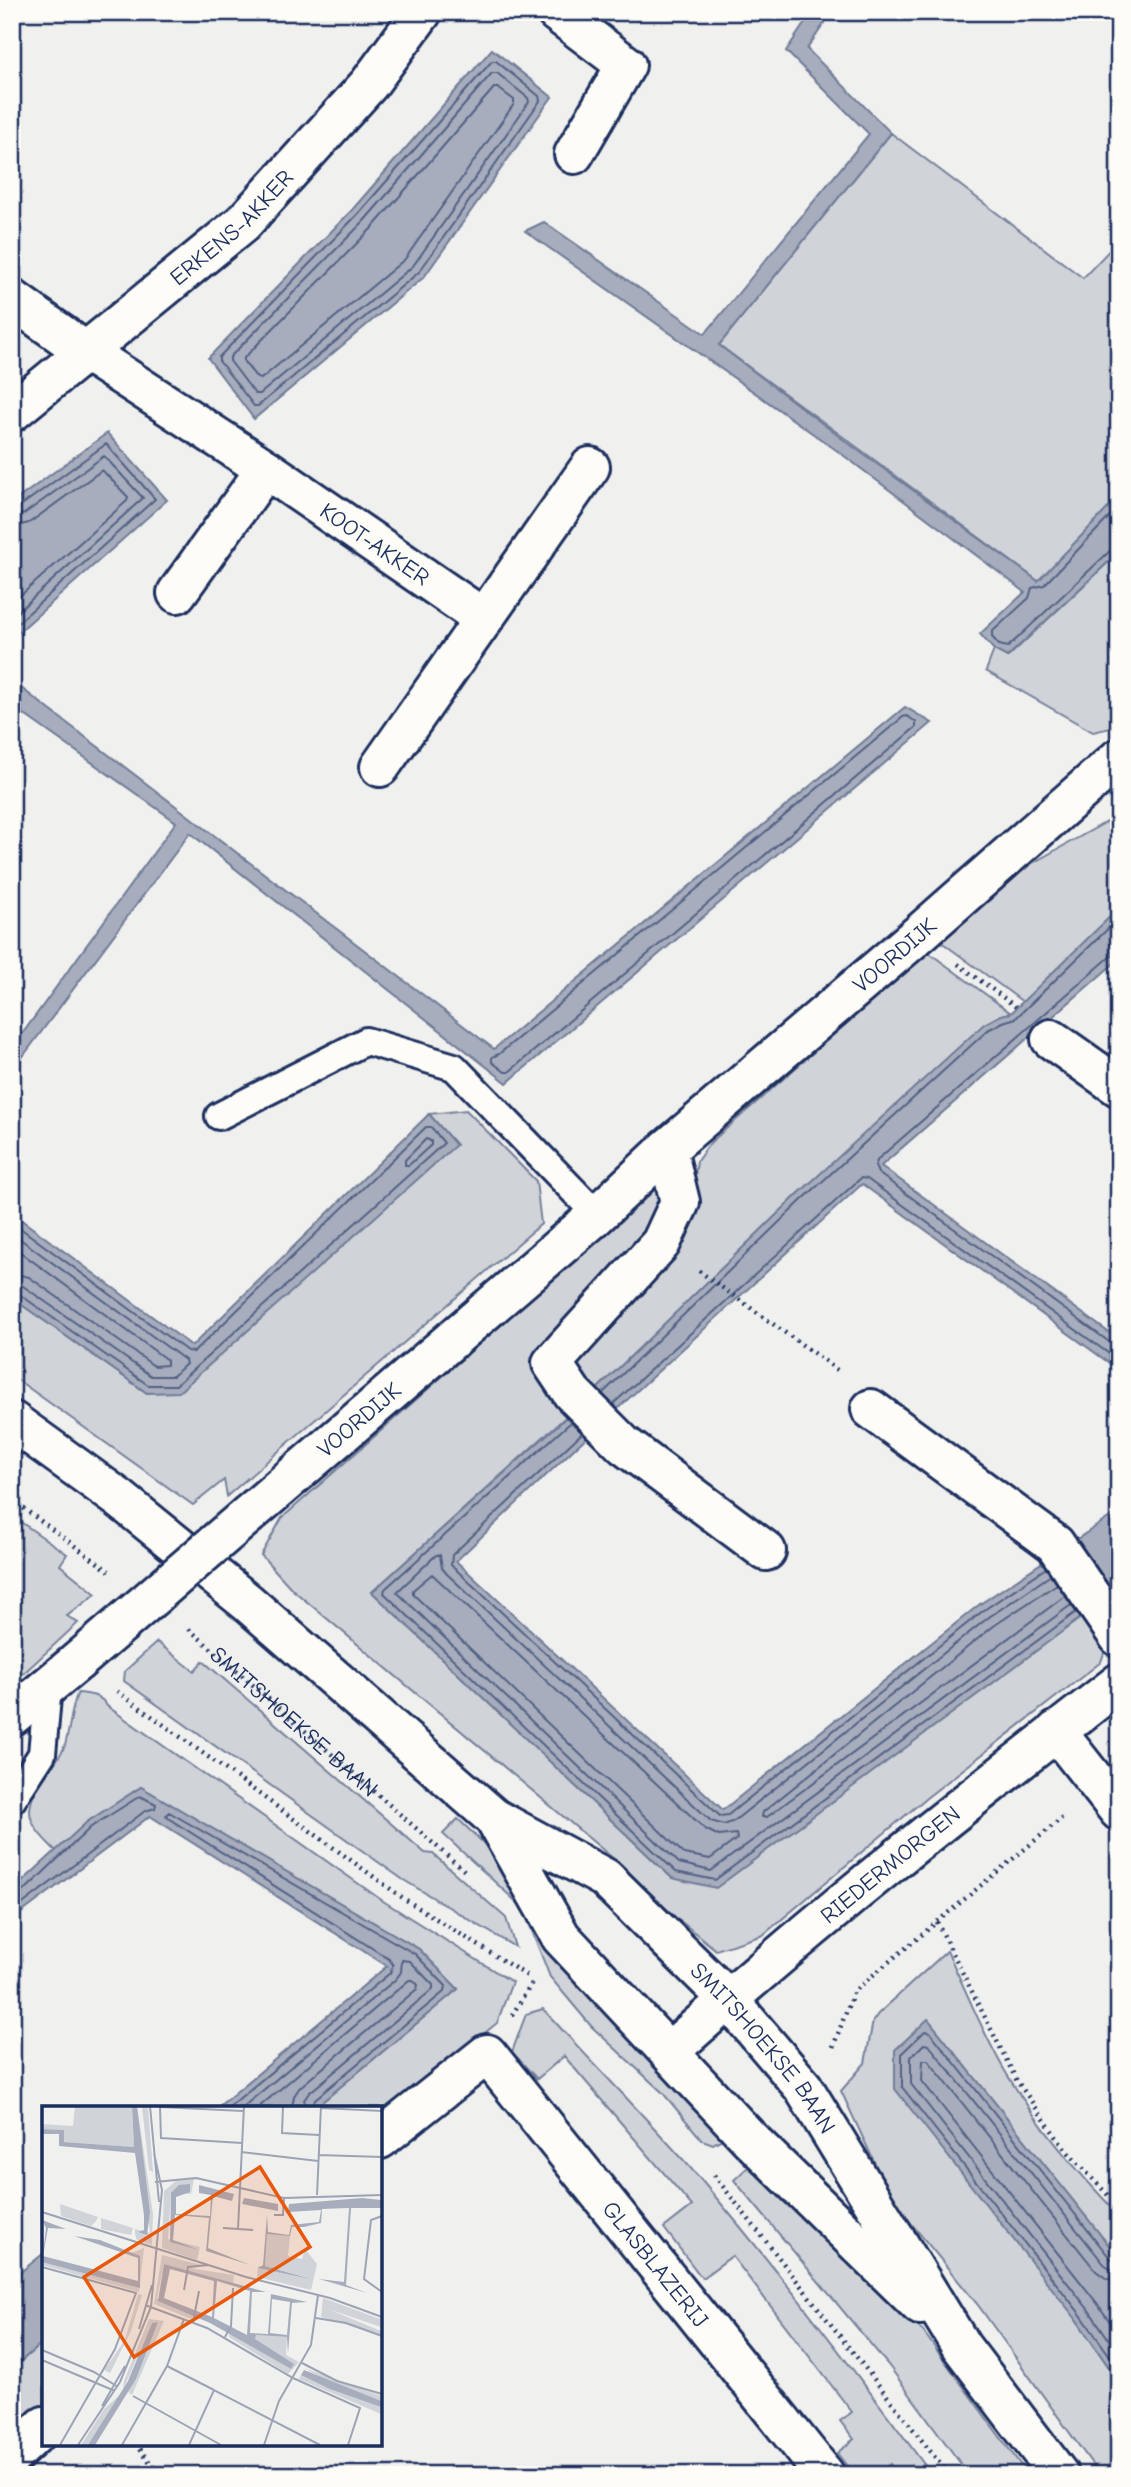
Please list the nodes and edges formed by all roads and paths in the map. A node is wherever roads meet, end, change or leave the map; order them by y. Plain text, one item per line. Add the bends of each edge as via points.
1 (422, 12) edge
2 (556, 12) edge
3 (574, 154) dead end
4 (12, 299) edge
5 (86, 352) junction
6 (12, 412) edge
7 (590, 467) dead end
8 (266, 469) junction
9 (177, 593) dead end
10 (483, 618) junction
11 (1119, 758) edge
12 (380, 767) dead end
13 (977, 978) dead end
14 (1006, 1000) dead end
15 (1051, 1039) dead end
16 (1119, 1087) edge
17 (219, 1116) dead end
18 (667, 1149) junction
19 (597, 1215) junction
20 (704, 1275) dead end
21 (871, 1409) joint
22 (12, 1421) edge
23 (12, 1500) edge
24 (12, 1524) edge
25 (12, 1547) edge
26 (766, 1551) dead end
27 (113, 1574) dead end
28 (180, 1623) dead end
29 (1114, 1630) edge
30 (77, 1662) junction
31 (1119, 1682) edge
32 (48, 1686) junction
33 (12, 1716) edge
34 (1056, 1731) junction
35 (1109, 1799) edge
36 (12, 1800) edge
37 (494, 1818) junction
38 (469, 1874) dead end
39 (937, 1922) junction
40 (530, 1968) dead end
41 (534, 1980) junction
42 (543, 1990) dead end
43 (728, 1999) junction
44 (669, 2052) junction
45 (803, 2087) junction
46 (382, 2137) edge
47 (749, 2138) junction
48 (1119, 2207) edge
49 (961, 2346) junction
50 (42, 2428) edge
51 (137, 2445) edge
52 (12, 2456) edge
53 (159, 2475) edge
54 (825, 2475) edge
55 (949, 2475) edge
56 (1059, 2475) edge

1 - 5 street, ERKENS-AKKER via 369,84 243,223
2 - 3 street via 626,65
4 - 5 street, KOOT-AKKER
5 - 6 street, ERKENS-AKKER
5 - 8 street, KOOT-AKKER
7 - 10 street
8 - 9 street
8 - 10 street, KOOT-AKKER
10 - 12 street
11 - 18 street, VOORDIJK
13 - 14 path
15 - 16 street
17 - 19 lane via 366,1041 454,1068
18 - 19 street, VOORDIJK
18 - 26 street via 680,1202 661,1243 552,1363 572,1393 624,1445
19 - 30 street, VOORDIJK, bridge
20 - 21 path via 856,1383
21 - 29 street via 1055,1544
22 - 37 street, SMITSHOEKSE BAAN via 120,1499 226,1585
23 - 27 path
24 - 25 path via 16,1534
28 - 38 path, SMITSHOEKSE BAAN
30 - 32 street, VOORDIJK
30 - 41 path via 403,1898
31 - 34 street, RIEDERMORGEN
32 - 33 street, VOORDIJK
32 - 36 lane via 42,1754
34 - 35 street
34 - 43 street, RIEDERMORGEN
35 - 39 path
37 - 43 street, SMITSHOEKSE BAAN via 605,1878
37 - 44 street, SMITSHOEKSE BAAN via 561,1937
39 - 45 path via 853,1991 828,2063
39 - 48 path via 1017,2081 1065,2149
40 - 41 path
41 - 42 path
43 - 44 street, RIEDERMORGEN
43 - 45 street, SMITSHOEKSE BAAN
44 - 47 street, SMITSHOEKSE BAAN
45 - 49 street, SMITSHOEKSE BAAN
46 - 54 street, GLASBLAZERIJ via 487,2054
47 - 49 street, SMITSHOEKSE BAAN
47 - 55 path via 711,2171
49 - 56 street, SMITSHOEKSE BAAN
50 - 52 street
51 - 53 path

